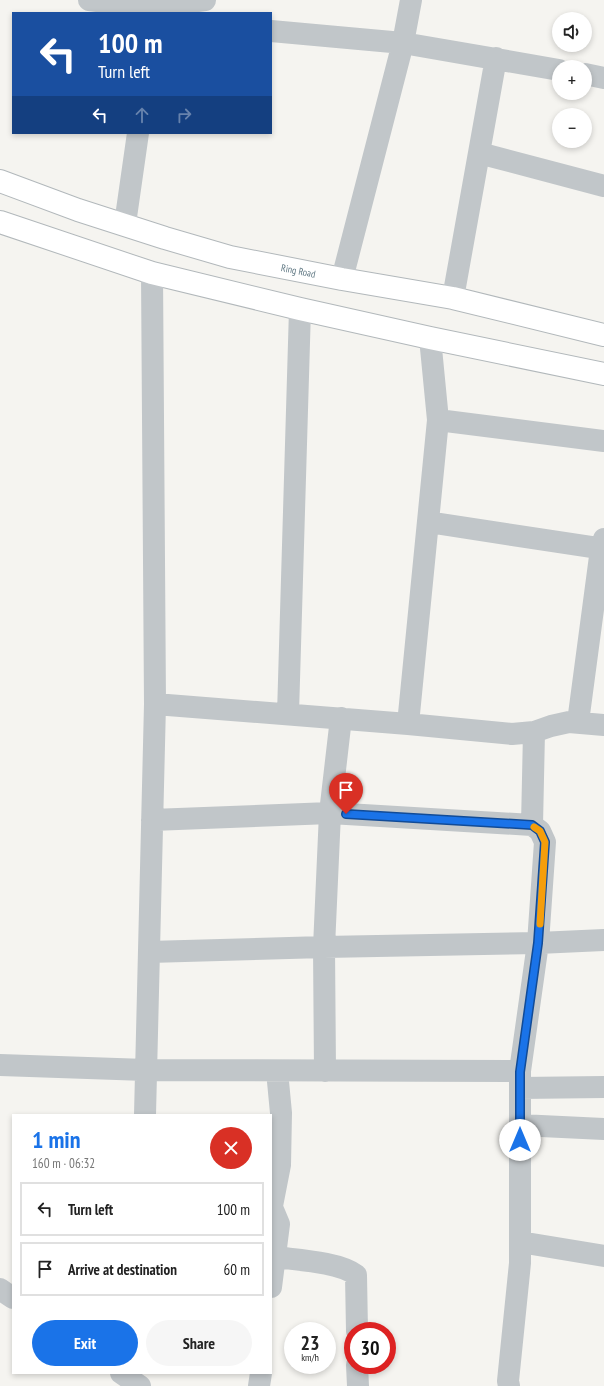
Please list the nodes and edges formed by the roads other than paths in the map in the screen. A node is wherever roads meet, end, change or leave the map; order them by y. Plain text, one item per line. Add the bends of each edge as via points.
1 (89, 0) edge
2 (205, 0) edge
3 (411, 0) edge
4 (161, 11) edge
5 (272, 31) edge
6 (403, 43) junction
7 (496, 58) junction
8 (552, 69) edge
9 (592, 75) edge
10 (604, 78) edge
11 (138, 134) edge
12 (479, 153) junction
13 (0, 181) edge
14 (604, 186) edge
15 (0, 222) edge
16 (125, 224) junction
17 (152, 273) junction
18 (342, 279) junction
19 (452, 298) junction
20 (300, 309) junction
21 (604, 335) edge
22 (430, 338) junction
23 (604, 374) edge
24 (438, 420) junction
25 (604, 441) edge
26 (428, 522) junction
27 (603, 546) edge
28 (155, 704) junction
29 (288, 714) junction
30 (341, 718) junction
31 (578, 722) junction
32 (408, 724) junction
33 (604, 725) edge
34 (534, 732) junction
35 (330, 813) junction
36 (152, 820) junction
37 (532, 825) junction
38 (604, 940) edge
39 (538, 943) junction
40 (324, 947) junction
41 (149, 952) junction
42 (0, 1065) edge
43 (146, 1070) junction
44 (277, 1071) junction
45 (324, 1072) junction
46 (520, 1080) junction
47 (604, 1087) edge
48 (145, 1114) edge
49 (520, 1125) junction
50 (604, 1129) edge
51 (272, 1201) edge
52 (272, 1209) edge
53 (520, 1242) junction
54 (604, 1256) edge
55 (275, 1257) junction
56 (272, 1280) edge
57 (0, 1289) edge
58 (12, 1297) edge
59 (357, 1322) edge
60 (261, 1374) edge
61 (357, 1374) edge
62 (259, 1386) edge
63 (358, 1386) edge
64 (509, 1386) edge

1 - 4 street
2 - 4 street via 183,3
3 - 6 street
5 - 6 street
6 - 7 street
6 - 18 street
7 - 8 street
7 - 12 street
9 - 10 street
11 - 16 street
12 - 14 street
12 - 19 street
13 - 16 main road, Ring Road via 78,210
15 - 17 main road
16 - 18 main road, Ring Road via 230,257
17 - 20 main road
17 - 28 street
18 - 19 main road, Ring Road
19 - 21 main road, Ring Road
20 - 22 main road
20 - 29 street
22 - 23 main road
22 - 24 street
24 - 25 street
24 - 26 street
26 - 27 street
26 - 32 street
27 - 31 street
28 - 29 street
28 - 36 street
29 - 30 street
30 - 32 street
30 - 35 street
31 - 33 street
31 - 34 street via 551,726
32 - 34 street via 512,734
34 - 37 street
35 - 36 street
35 - 37 street
35 - 40 street
36 - 41 street
37 - 39 street via 540,831 545,842
38 - 39 street
39 - 40 street
39 - 46 street
40 - 41 street
40 - 45 street
41 - 43 street
42 - 43 street
43 - 44 street
43 - 48 street
44 - 45 street
44 - 51 street via 281,1113 280,1165
45 - 46 street
46 - 47 street
46 - 49 street
49 - 50 street
49 - 53 street
52 - 55 street via 278,1224
53 - 54 street
53 - 64 street
55 - 56 street
55 - 59 street via 339,1266 356,1275
57 - 58 street
60 - 62 street
61 - 63 street

